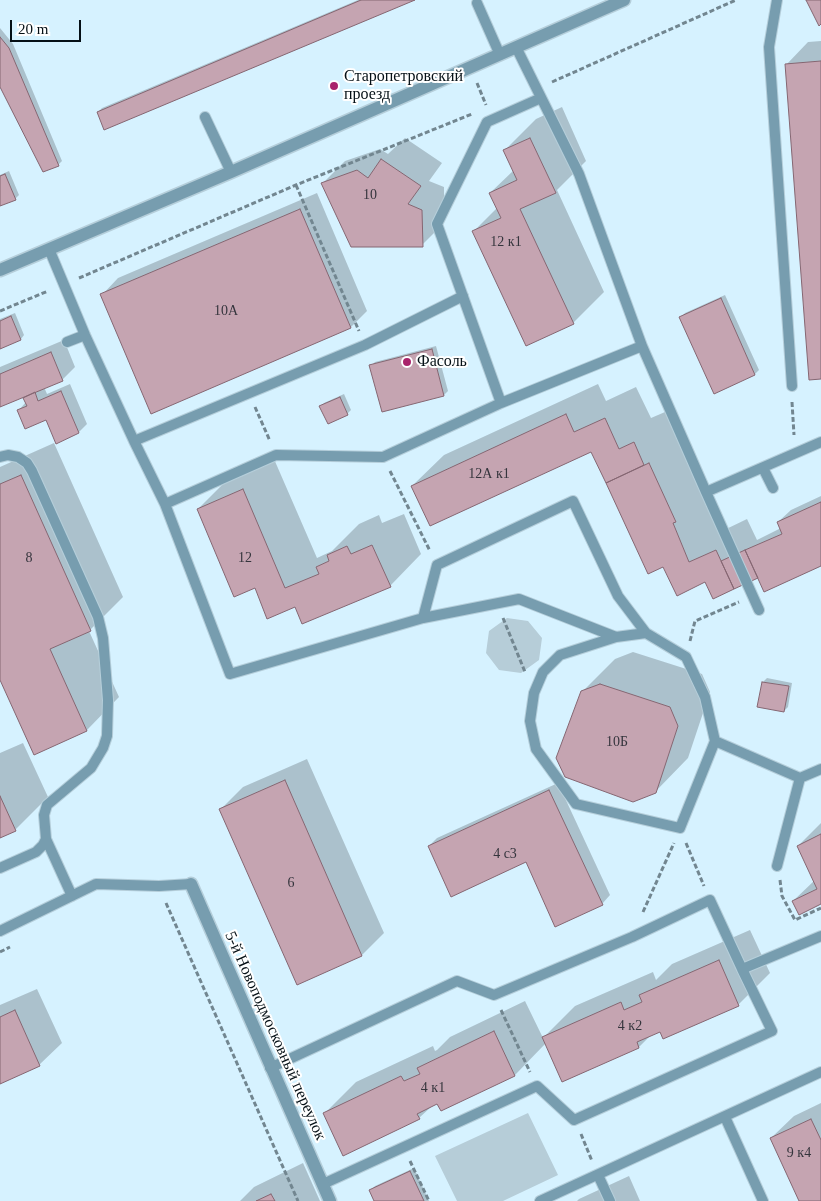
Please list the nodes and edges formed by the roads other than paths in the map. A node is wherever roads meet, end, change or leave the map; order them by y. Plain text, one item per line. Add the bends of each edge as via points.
1 (624, 0) edge
2 (777, 0) edge
3 (477, 3) dead end
4 (516, 47) junction
5 (500, 54) junction
6 (539, 93) junction
7 (205, 117) dead end
8 (231, 172) junction
9 (49, 249) junction
10 (0, 270) edge
11 (463, 296) junction
12 (85, 334) junction
13 (67, 342) dead end
14 (642, 346) junction
15 (792, 386) road end
16 (501, 403) junction
17 (134, 441) junction
18 (821, 442) edge
19 (0, 457) edge
20 (763, 468) junction
21 (773, 488) dead end
22 (706, 492) junction
23 (165, 504) junction
24 (759, 610) dead end
25 (423, 618) junction
26 (646, 633) junction
27 (616, 637) junction
28 (715, 741) junction
29 (821, 768) edge
30 (800, 778) junction
31 (46, 839) junction
32 (777, 866) road end
33 (0, 868) edge
34 (191, 884) joint
35 (72, 896) junction
36 (0, 931) edge
37 (821, 936) edge
38 (742, 969) junction
39 (270, 1068) junction
40 (821, 1072) edge
41 (724, 1117) junction
42 (598, 1175) junction
43 (323, 1184) junction
44 (330, 1201) edge
45 (540, 1201) edge
46 (610, 1201) edge
47 (763, 1201) edge

1 - 4 street
2 - 15 lane via 769,47
3 - 5 lane
4 - 5 street
4 - 6 lane
5 - 8 street
6 - 11 lane via 487,122 437,224
6 - 14 lane via 579,174
7 - 8 lane
8 - 9 street
9 - 10 street
9 - 12 lane
11 - 16 lane
11 - 17 lane via 365,345
12 - 13 lane
12 - 17 lane
14 - 16 lane
14 - 22 lane
16 - 23 lane via 383,458 276,455
17 - 23 lane
18 - 20 lane
19 - 31 lane via 18,457 32,471 98,617 103,638 107,736 91,768 47,805 44,815
20 - 21 lane
20 - 22 lane
22 - 24 lane
23 - 25 lane via 230,674
25 - 26 lane via 437,565 573,501 618,596
25 - 27 lane via 519,599
26 - 27 lane
26 - 28 lane via 686,657 705,697
27 - 28 lane via 560,655 543,672 534,694 530,721 536,749 576,804 680,828
28 - 30 lane
29 - 30 lane
30 - 32 lane
31 - 33 lane via 36,852
31 - 35 lane
34 - 35 lane via 96,884
34 - 39 street, 5-й Новоподмосковный переулок
35 - 36 lane
37 - 38 lane
38 - 39 lane via 710,900 494,995 457,981
38 - 43 lane via 772,1031 574,1120 537,1086
39 - 43 street, 5-й Новоподмосковный переулок
40 - 41 lane
41 - 42 lane
41 - 47 lane
42 - 45 lane
42 - 46 lane
43 - 44 street, 5-й Новоподмосковный переулок

